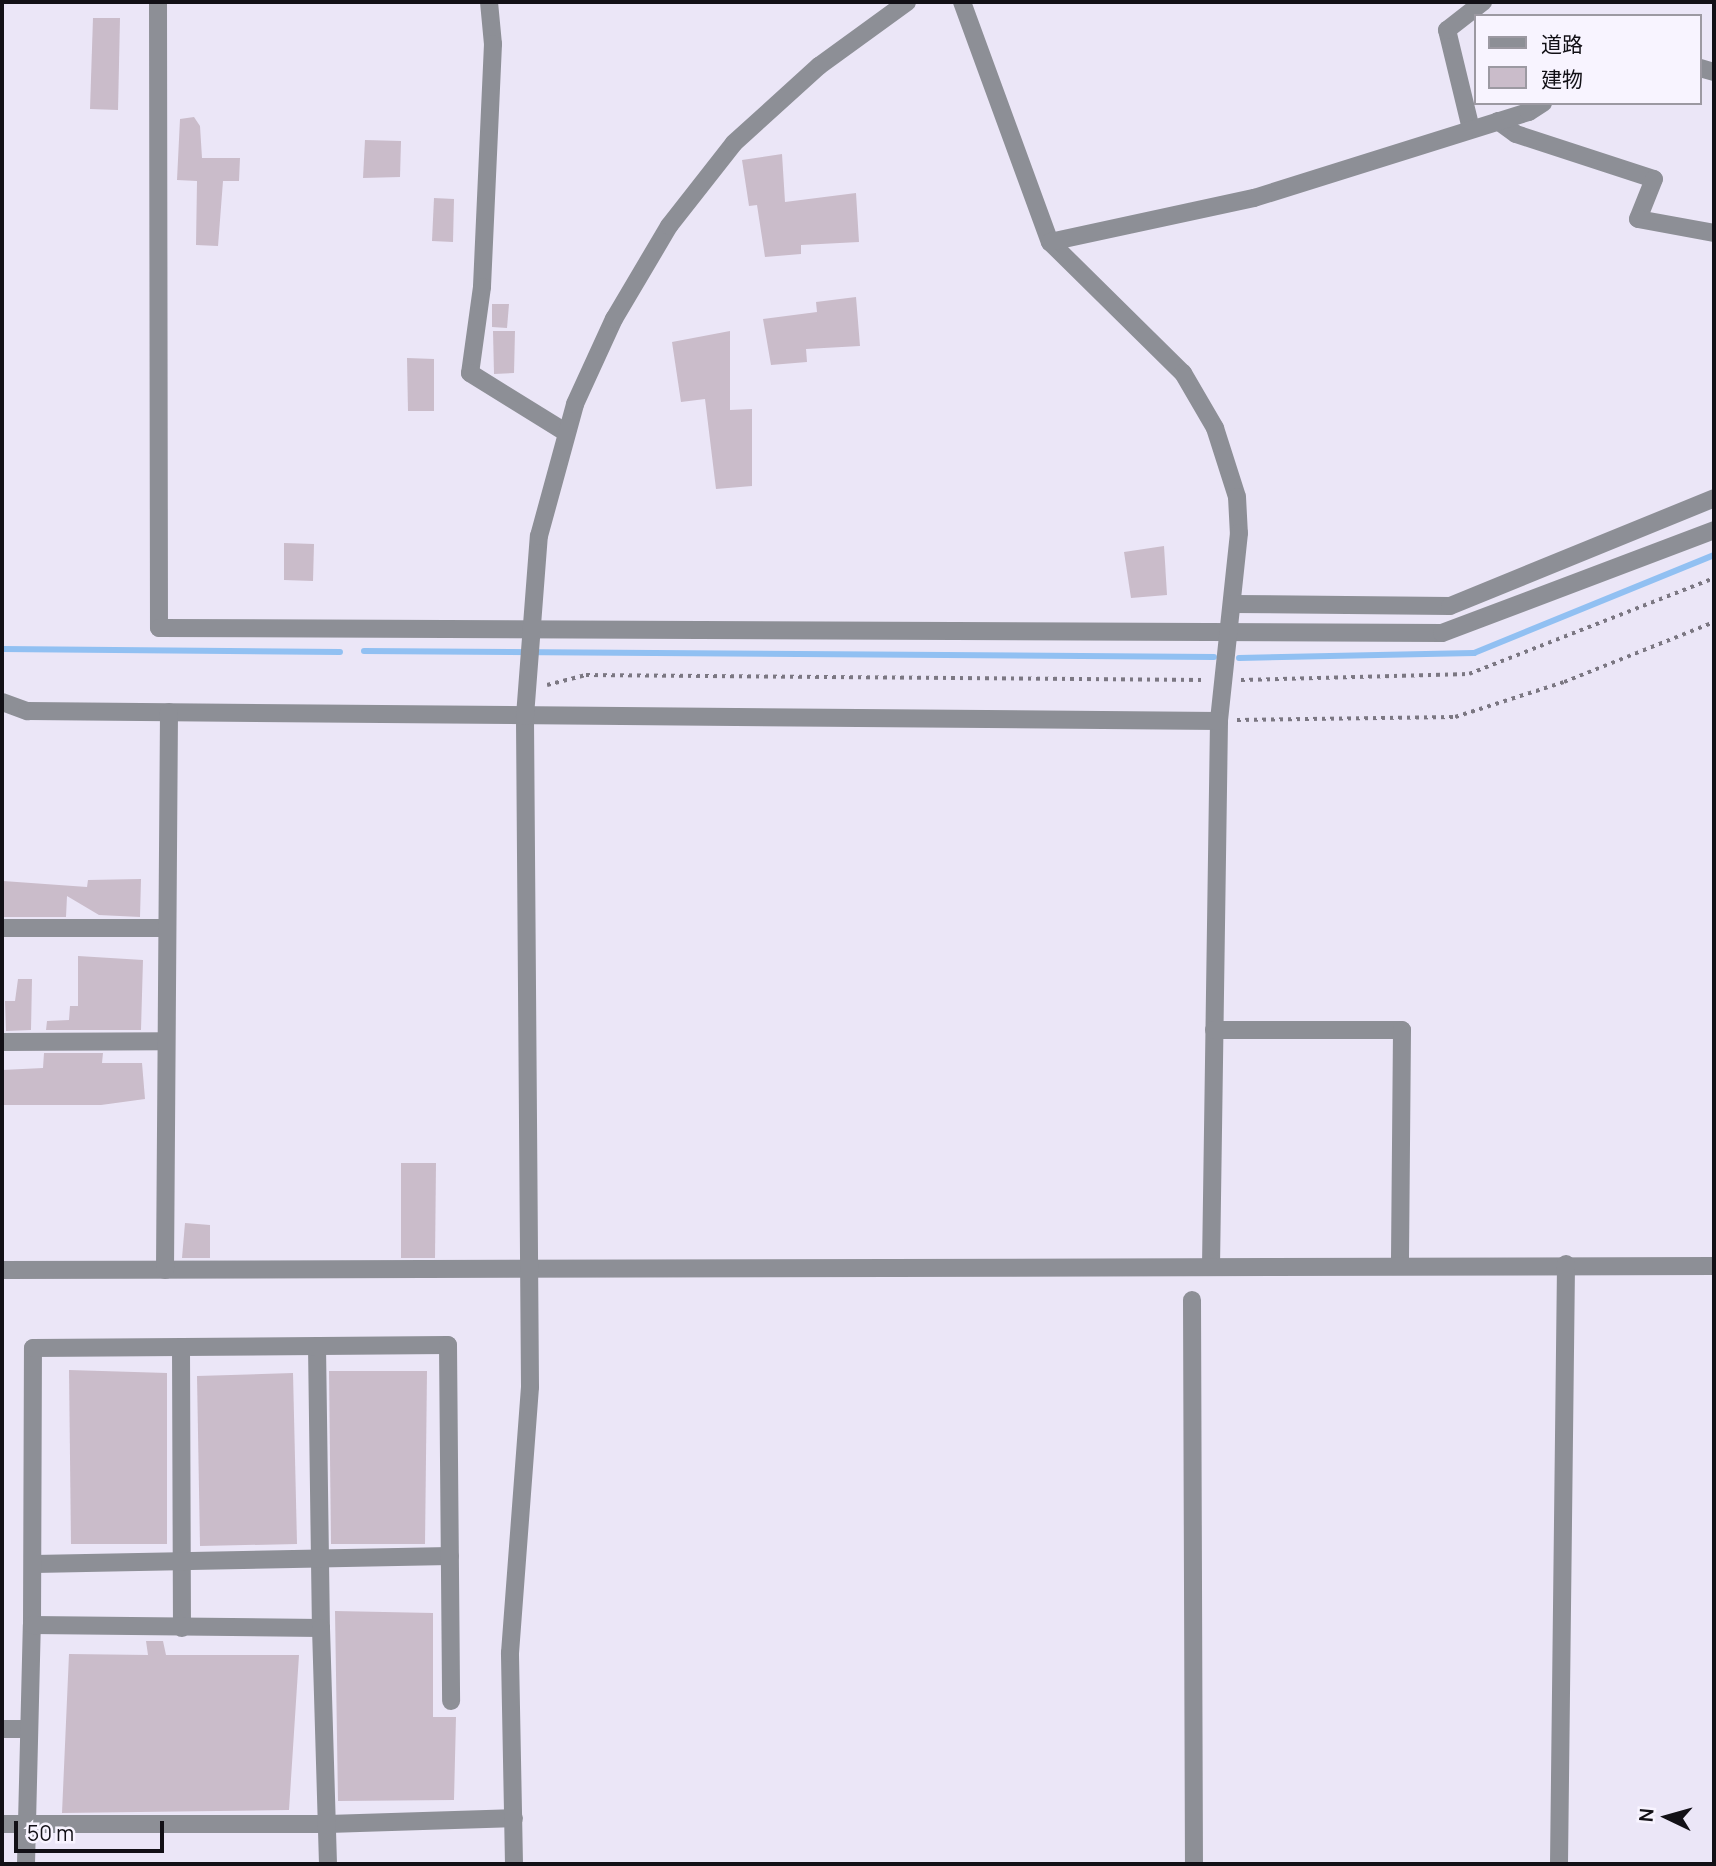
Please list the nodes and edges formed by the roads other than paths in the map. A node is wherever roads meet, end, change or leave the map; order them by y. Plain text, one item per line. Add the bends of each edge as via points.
1 (158, 2) edge
2 (489, 2) edge
3 (907, 2) edge
4 (962, 2) edge
5 (1483, 2) edge
6 (1538, 105) edge
7 (1497, 121) junction
8 (1471, 129) junction
9 (1714, 233) edge
10 (1050, 242) junction
11 (565, 432) junction
12 (1714, 498) edge
13 (1714, 530) edge
14 (1232, 604) junction
15 (1229, 634) junction
16 (529, 636) junction
17 (2, 702) edge
18 (169, 712) junction
19 (526, 716) junction
20 (1219, 721) junction
21 (2, 928) edge
22 (167, 929) junction
23 (1214, 1030) junction
24 (166, 1041) junction
25 (2, 1042) edge
26 (1566, 1264) junction
27 (1210, 1265) junction
28 (1400, 1265) junction
29 (1714, 1266) edge
30 (2, 1270) edge
31 (164, 1270) junction
32 (528, 1272) junction
33 (1192, 1300) dead end
34 (317, 1346) junction
35 (181, 1347) junction
36 (450, 1556) junction
37 (321, 1559) junction
38 (183, 1563) junction
39 (34, 1564) junction
40 (32, 1625) junction
41 (182, 1628) junction
42 (321, 1628) junction
43 (451, 1701) dead end
44 (2, 1728) edge
45 (29, 1730) junction
46 (514, 1818) junction
47 (26, 1823) junction
48 (2, 1824) edge
49 (328, 1824) junction
50 (26, 1864) edge
51 (328, 1864) edge
52 (514, 1864) edge
53 (1194, 1864) edge
54 (1559, 1864) edge

1 - 16 street via 159,628
2 - 11 street via 493,44 482,287 470,373
3 - 11 street via 819,66 734,143 669,226 614,319
4 - 10 street
5 - 8 street via 1447,30
6 - 7 street
7 - 8 street
7 - 9 street via 1516,134 1654,178 1638,219
8 - 10 street via 1254,198
10 - 14 street via 1183,373 1215,428 1237,497 1239,533
11 - 16 street via 539,536
12 - 14 street via 1450,606
13 - 15 street via 1442,634
14 - 15 street
15 - 16 street
15 - 20 street
16 - 19 street
17 - 18 street via 27,711
18 - 19 street
18 - 22 street
19 - 20 street
19 - 32 street
20 - 23 street
21 - 22 street
22 - 24 street
23 - 27 street
23 - 28 street via 1402,1030
24 - 25 street
24 - 31 street
26 - 28 street
26 - 29 street
26 - 54 street
27 - 28 street
27 - 32 street
30 - 31 street
31 - 32 street
32 - 46 street via 530,1387 510,1653
33 - 53 street
34 - 35 street
34 - 36 street via 448,1345
34 - 37 street
35 - 38 street
35 - 39 street via 33,1348
36 - 37 street
36 - 43 street
37 - 38 street
37 - 42 street
38 - 39 street
38 - 41 street
39 - 40 street
40 - 41 street
40 - 45 street
41 - 42 street
42 - 49 street
44 - 45 street
45 - 47 street
46 - 49 street
46 - 52 street
47 - 48 street
47 - 49 street
47 - 50 street
49 - 51 street

